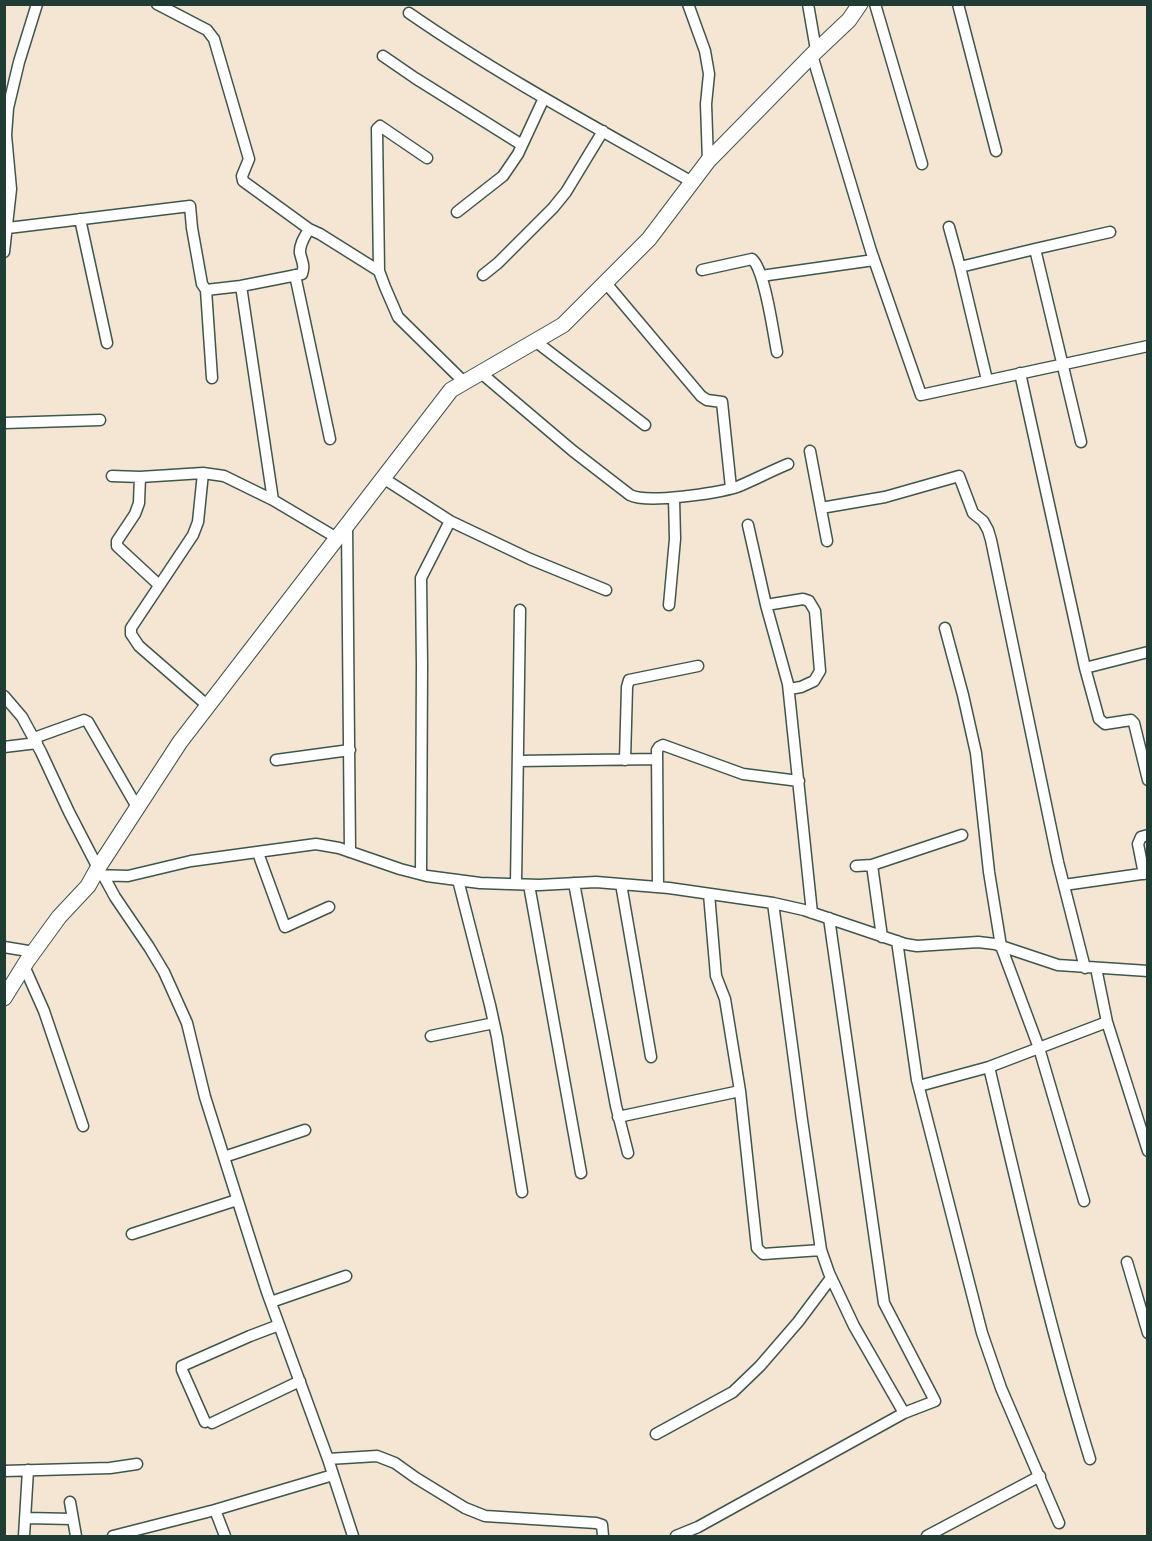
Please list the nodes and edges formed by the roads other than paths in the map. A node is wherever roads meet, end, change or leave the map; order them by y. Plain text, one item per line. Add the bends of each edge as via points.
1 (37, 4) edge
2 (157, 4) edge
3 (808, 4) edge
4 (860, 4) edge
5 (875, 4) edge
6 (958, 4) edge
7 (688, 5) edge
8 (409, 13) dead end
9 (814, 53) junction
10 (383, 56) dead end
11 (544, 98) junction
12 (603, 131) junction
13 (522, 145) junction
14 (996, 151) dead end
15 (427, 158) dead end
16 (708, 161) junction
17 (922, 164) dead end
18 (692, 182) junction
19 (458, 212) dead end
20 (80, 219) junction
21 (949, 227) dead end
22 (8, 228) junction
23 (309, 229) junction
24 (1110, 232) dead end
25 (5, 245) edge
26 (1035, 249) junction
27 (874, 260) junction
28 (960, 267) junction
29 (702, 270) dead end
30 (379, 271) junction
31 (295, 275) junction
32 (483, 275) dead end
33 (761, 276) junction
34 (605, 282) junction
35 (241, 286) junction
36 (206, 290) junction
37 (535, 341) junction
38 (107, 343) dead end
39 (1148, 346) edge
40 (777, 352) dead end
41 (1063, 364) junction
42 (481, 373) junction
43 (1020, 373) junction
44 (213, 378) dead end
45 (987, 380) junction
46 (465, 383) junction
47 (100, 420) dead end
48 (4, 423) edge
49 (645, 425) dead end
50 (330, 439) dead end
51 (1081, 442) dead end
52 (810, 451) dead end
53 (788, 464) dead end
54 (203, 473) junction
55 (112, 476) dead end
56 (140, 477) junction
57 (383, 478) junction
58 (731, 488) junction
59 (674, 498) junction
60 (273, 500) junction
61 (820, 508) junction
62 (450, 520) junction
63 (347, 524) junction
64 (748, 525) dead end
65 (337, 538) junction
66 (827, 541) dead end
67 (159, 585) junction
68 (606, 590) dead end
69 (669, 605) dead end
70 (766, 605) junction
71 (520, 610) dead end
72 (945, 628) dead end
73 (1148, 652) edge
74 (698, 666) dead end
75 (1085, 668) junction
76 (789, 688) junction
77 (4, 696) edge
78 (208, 706) junction
79 (35, 741) junction
80 (4, 747) edge
81 (350, 750) junction
82 (625, 759) junction
83 (657, 759) junction
84 (276, 760) dead end
85 (518, 761) junction
86 (1148, 780) edge
87 (800, 781) junction
88 (137, 807) junction
89 (962, 835) dead end
90 (1148, 835) edge
91 (350, 852) junction
92 (258, 853) junction
93 (872, 865) junction
94 (856, 866) dead end
95 (98, 873) junction
96 (1146, 873) edge
97 (421, 874) junction
98 (458, 879) junction
99 (574, 883) junction
100 (516, 884) junction
101 (621, 884) junction
102 (529, 885) junction
103 (1064, 885) junction
104 (658, 887) junction
105 (709, 894) junction
106 (773, 903) junction
107 (328, 906) dead end
108 (812, 913) junction
109 (829, 918) junction
110 (882, 937) junction
111 (897, 941) junction
112 (1001, 946) junction
113 (4, 947) edge
114 (34, 952) junction
115 (24, 966) junction
116 (1091, 968) junction
117 (1148, 972) edge
118 (4, 998) edge
119 (1107, 1022) junction
120 (494, 1023) junction
121 (431, 1036) dead end
122 (1039, 1048) junction
123 (651, 1057) dead end
124 (989, 1067) junction
125 (919, 1086) junction
126 (740, 1091) junction
127 (618, 1117) junction
128 (83, 1126) dead end
129 (305, 1131) dead end
130 (1148, 1151) edge
131 (628, 1153) dead end
132 (224, 1157) junction
133 (581, 1173) dead end
134 (522, 1192) dead end
135 (237, 1200) junction
136 (1084, 1201) dead end
137 (132, 1234) dead end
138 (821, 1250) junction
139 (1127, 1262) dead end
140 (346, 1276) dead end
141 (831, 1278) junction
142 (271, 1302) junction
143 (279, 1325) junction
144 (1148, 1333) edge
145 (300, 1381) junction
146 (904, 1413) junction
147 (656, 1434) dead end
148 (328, 1459) junction
149 (1090, 1459) dead end
150 (137, 1464) dead end
151 (28, 1470) junction
152 (4, 1471) edge
153 (333, 1475) junction
154 (1040, 1476) junction
155 (70, 1502) dead end
156 (215, 1510) junction
157 (25, 1518) junction
158 (73, 1519) junction
159 (1059, 1523) dead end
160 (24, 1536) edge
161 (76, 1536) edge
162 (113, 1536) edge
163 (225, 1536) edge
164 (353, 1536) edge
165 (603, 1536) edge
166 (676, 1536) edge
167 (927, 1536) edge

1 - 22 street via 8,108
2 - 23 street via 207,30 214,39 249,159 243,181
3 - 9 street
4 - 9 main road
5 - 17 street
6 - 14 street
7 - 16 street via 709,74
8 - 11 street
9 - 16 main road
9 - 27 street
10 - 13 street
11 - 12 street
11 - 13 street
12 - 18 street
12 - 32 street via 553,208
13 - 19 street via 503,176
15 - 30 street via 380,126 377,129
16 - 18 main road
18 - 34 main road via 649,239
20 - 22 street
20 - 36 street via 190,206 201,284
20 - 38 street
21 - 28 street
22 - 25 street
23 - 30 street
23 - 31 street via 300,251 305,267 302,274
24 - 26 street
26 - 28 street
26 - 41 street
27 - 33 street
27 - 45 street via 921,395
28 - 45 street
29 - 33 street via 752,259
30 - 46 street via 398,317
31 - 35 street
31 - 50 street
33 - 40 street
34 - 37 main road via 563,325
34 - 58 street via 701,396 722,402
35 - 36 street
35 - 60 street
36 - 44 street
37 - 42 main road
37 - 49 street
39 - 41 street
41 - 43 street
41 - 51 street
42 - 46 main road
42 - 59 street via 630,495 637,499
43 - 45 street
43 - 75 street
46 - 57 main road via 452,390
47 - 48 street
52 - 61 street
53 - 58 street
54 - 56 street
54 - 60 street via 224,476
54 - 67 street via 193,535
55 - 56 street
56 - 67 street via 135,514 117,546
57 - 62 street
57 - 63 main road
58 - 59 street
59 - 69 street
60 - 65 street
61 - 66 street
61 - 103 street via 885,497 959,476 973,513 983,521 991,540
62 - 68 street
62 - 97 street via 420,578
63 - 65 main road
63 - 81 street
64 - 70 street
65 - 78 main road
67 - 78 street via 131,634
70 - 76 street
70 - 76 street via 803,599 815,611 820,671 814,681
71 - 85 street
72 - 112 street via 976,753
73 - 75 street
74 - 82 street via 629,680
75 - 86 street via 1099,719 1105,723 1134,723
76 - 87 street
77 - 79 street
78 - 88 main road
79 - 80 street
79 - 88 street via 84,720
79 - 95 street
81 - 84 street
81 - 91 street
82 - 83 street
82 - 85 street
83 - 87 street via 657,750 663,745 743,774
83 - 104 street
85 - 100 street
87 - 108 street
88 - 95 main road
89 - 93 street
90 - 96 street via 1141,837 1138,844
91 - 92 street via 316,844
91 - 97 street
92 - 95 street via 190,861 128,876
92 - 107 street via 285,927
93 - 94 street
93 - 110 street
95 - 114 main road
95 - 132 street via 164,972 187,1023
96 - 103 street
97 - 98 street
98 - 100 street
98 - 120 street
99 - 101 street
99 - 102 street
99 - 127 street
100 - 102 street
101 - 104 street
101 - 123 street
102 - 133 street
103 - 116 street
104 - 105 street
105 - 106 street
105 - 126 street via 716,976 724,999
106 - 108 street
106 - 138 street
108 - 109 street
109 - 110 street
109 - 146 street via 884,1303 935,1401
110 - 111 street
111 - 112 street via 916,946 978,942
111 - 125 street
112 - 116 street via 1058,965
112 - 122 street
113 - 114 street
114 - 115 main road
115 - 118 main road
115 - 128 street via 44,1011
116 - 117 street
116 - 119 street
119 - 122 street
119 - 130 street
120 - 121 street
120 - 134 street
122 - 124 street
122 - 136 street
124 - 125 street
124 - 149 street via 1030,1240
125 - 154 street via 982,1334
126 - 127 street
126 - 138 street via 757,1248 763,1254
127 - 131 street
129 - 132 street
132 - 135 street
135 - 137 street
135 - 142 street
138 - 141 street
139 - 144 street
140 - 142 street
141 - 146 street
141 - 147 street via 798,1322 734,1392
142 - 143 street
143 - 145 street
143 - 145 street via 182,1366 182,1370 208,1422
145 - 148 street
146 - 166 street
148 - 153 street
148 - 165 street via 377,1456 485,1516 596,1523 602,1526
150 - 151 street
151 - 152 street
151 - 157 street
153 - 156 street
153 - 164 street
154 - 159 street
154 - 167 street
155 - 158 street
156 - 162 street
156 - 163 street
157 - 158 street
157 - 160 street
158 - 161 street

